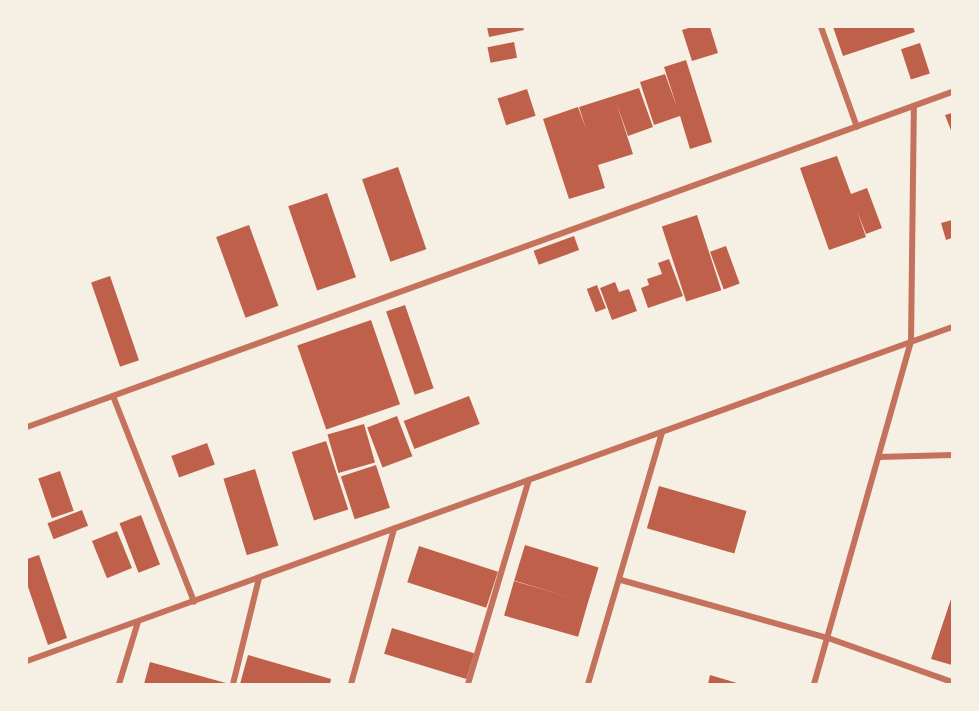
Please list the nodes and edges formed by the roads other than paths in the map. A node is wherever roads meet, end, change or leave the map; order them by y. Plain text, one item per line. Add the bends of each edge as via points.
1 (821, 27) edge
2 (952, 92) edge
3 (914, 106) junction
4 (857, 127) junction
5 (952, 327) edge
6 (911, 342) junction
7 (113, 396) junction
8 (27, 427) edge
9 (663, 432) junction
10 (952, 455) edge
11 (879, 457) junction
12 (529, 480) junction
13 (394, 529) junction
14 (259, 578) junction
15 (621, 580) junction
16 (194, 602) junction
17 (138, 622) junction
18 (828, 638) junction
19 (27, 661) edge
20 (952, 682) edge
21 (119, 684) edge
22 (233, 684) edge
23 (351, 684) edge
24 (468, 684) edge
25 (588, 684) edge
26 (814, 684) edge

1 - 4 street
2 - 3 street
3 - 4 street
3 - 6 street
4 - 7 street
5 - 6 street
6 - 9 street
6 - 11 street
7 - 8 street
7 - 16 street
9 - 12 street
9 - 15 street
10 - 11 street
11 - 18 street
12 - 13 street
12 - 24 street
13 - 14 street
13 - 23 street
14 - 16 street
14 - 22 street
15 - 18 street
15 - 25 street
16 - 17 street
17 - 19 street
17 - 21 street
18 - 20 street
18 - 26 street

